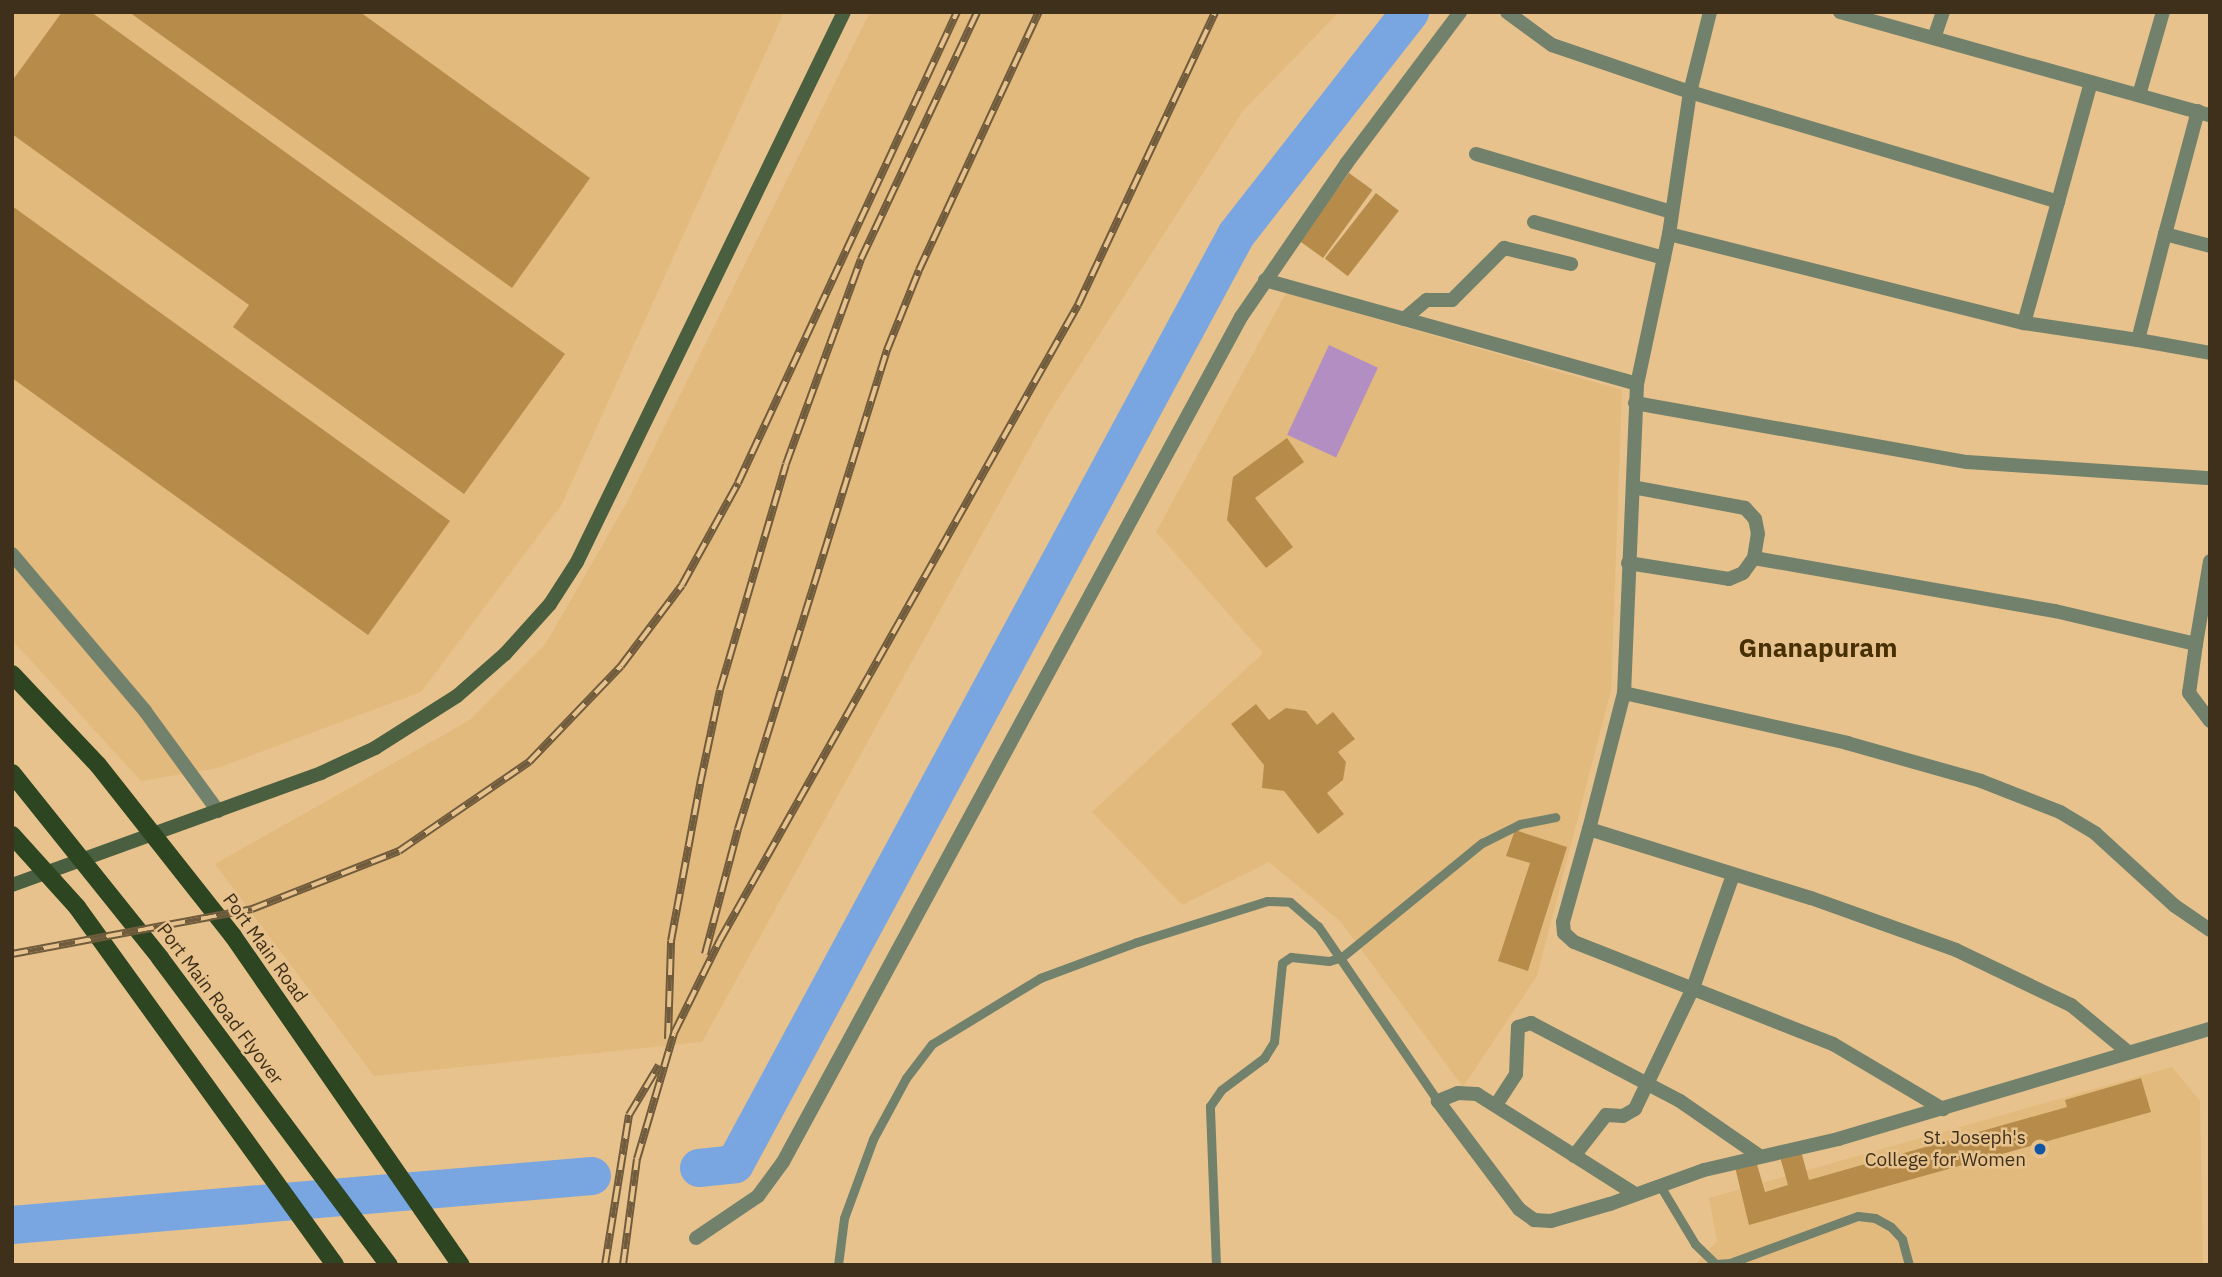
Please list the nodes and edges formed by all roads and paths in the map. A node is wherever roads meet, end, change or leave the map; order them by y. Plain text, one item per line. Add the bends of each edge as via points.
1 (844, 12) edge
2 (1460, 12) edge
3 (1507, 12) edge
4 (1710, 12) edge
5 (1840, 12) edge
6 (1943, 12) edge
7 (2163, 12) edge
8 (1934, 38) junction
9 (2091, 82) junction
10 (1690, 92) junction
11 (2139, 95) junction
12 (2204, 113) edge
13 (1476, 154) dead end
14 (2058, 202) junction
15 (1672, 212) junction
16 (1534, 222) dead end
17 (1669, 234) junction
18 (2165, 234) junction
19 (2210, 246) edge
20 (1664, 258) junction
21 (1572, 264) dead end
22 (1265, 280) junction
23 (1404, 319) junction
24 (2024, 323) junction
25 (2138, 340) junction
26 (2210, 353) edge
27 (1637, 384) junction
28 (1635, 403) junction
29 (2210, 478) edge
30 (1633, 487) junction
31 (12, 554) edge
32 (1754, 558) junction
33 (2210, 561) edge
34 (1628, 563) junction
35 (2196, 644) junction
36 (12, 674) edge
37 (1624, 693) junction
38 (2210, 722) edge
39 (12, 773) edge
40 (218, 811) junction
41 (1555, 817) dead end
42 (1589, 829) junction
43 (12, 835) edge
44 (1733, 875) junction
45 (12, 885) edge
46 (2210, 930) edge
47 (1342, 957) junction
48 (1693, 988) junction
49 (2210, 1029) edge
50 (2128, 1052) junction
51 (1648, 1083) junction
52 (1438, 1101) junction
53 (1496, 1105) junction
54 (1943, 1109) junction
55 (1758, 1155) junction
56 (1574, 1156) junction
57 (1659, 1184) junction
58 (1635, 1194) junction
59 (696, 1238) dead end
60 (1716, 1264) edge
61 (335, 1265) edge
62 (389, 1265) edge
63 (461, 1265) edge
64 (838, 1265) edge
65 (1216, 1265) edge
66 (1909, 1265) edge

1 - 40 street via 614,493 550,604 505,654 408,730 321,772
2 - 22 street
3 - 10 street via 1552,45
4 - 10 street
5 - 8 street
6 - 8 street
7 - 11 street
8 - 9 street
9 - 11 street
9 - 14 street
10 - 14 street
10 - 15 street
11 - 12 street
12 - 18 street
13 - 15 street
14 - 24 street
15 - 17 street
16 - 20 street
17 - 20 street
17 - 24 street
18 - 19 street
18 - 25 street
20 - 27 street
21 - 23 street via 1504,248 1452,300 1427,300
22 - 23 street
22 - 59 street via 1121,534 783,1162 758,1196
23 - 27 street
24 - 25 street
25 - 26 street
27 - 28 street
28 - 29 street via 1967,462
28 - 30 street
30 - 32 street via 1745,508 1755,519 1758,534
30 - 34 street
31 - 40 street via 145,711
32 - 34 street via 1743,573 1729,579
32 - 35 street via 2055,611
33 - 35 street
34 - 37 street
35 - 38 street via 2189,693
36 - 63 main road, Port Main Road via 98,765 233,936
37 - 42 street
37 - 46 street via 1847,743 1981,780 2060,812 2095,833 2175,906
39 - 62 main road, Port Main Road Flyover via 160,958
40 - 45 street
41 - 47 lane via 1520,824 1482,844
42 - 44 street
42 - 48 street via 1563,922 1564,933 1574,942
43 - 61 main road via 77,907
44 - 48 street
44 - 50 street via 1879,921 2018,977 2071,1005
47 - 52 lane
47 - 64 lane via 1290,902 1267,901 1073,965 955,1027 918,1060 873,1139 844,1218
47 - 65 lane via 1329,961 1291,957 1282,963 1274,1042 1264,1058 1221,1090 1210,1106
48 - 51 street
48 - 54 street via 1833,1044
49 - 50 street
50 - 54 street
51 - 53 street via 1524,1023 1516,1034 1516,1074
51 - 55 street
51 - 56 street via 1630,1115 1606,1115
52 - 53 street via 1468,1091
52 - 58 street via 1519,1209 1534,1220 1551,1221
53 - 56 street
54 - 55 street via 1838,1139
55 - 57 street
56 - 58 street
57 - 58 street
57 - 60 lane via 1695,1244
60 - 66 lane via 1730,1263 1858,1216 1891,1227 1902,1239

